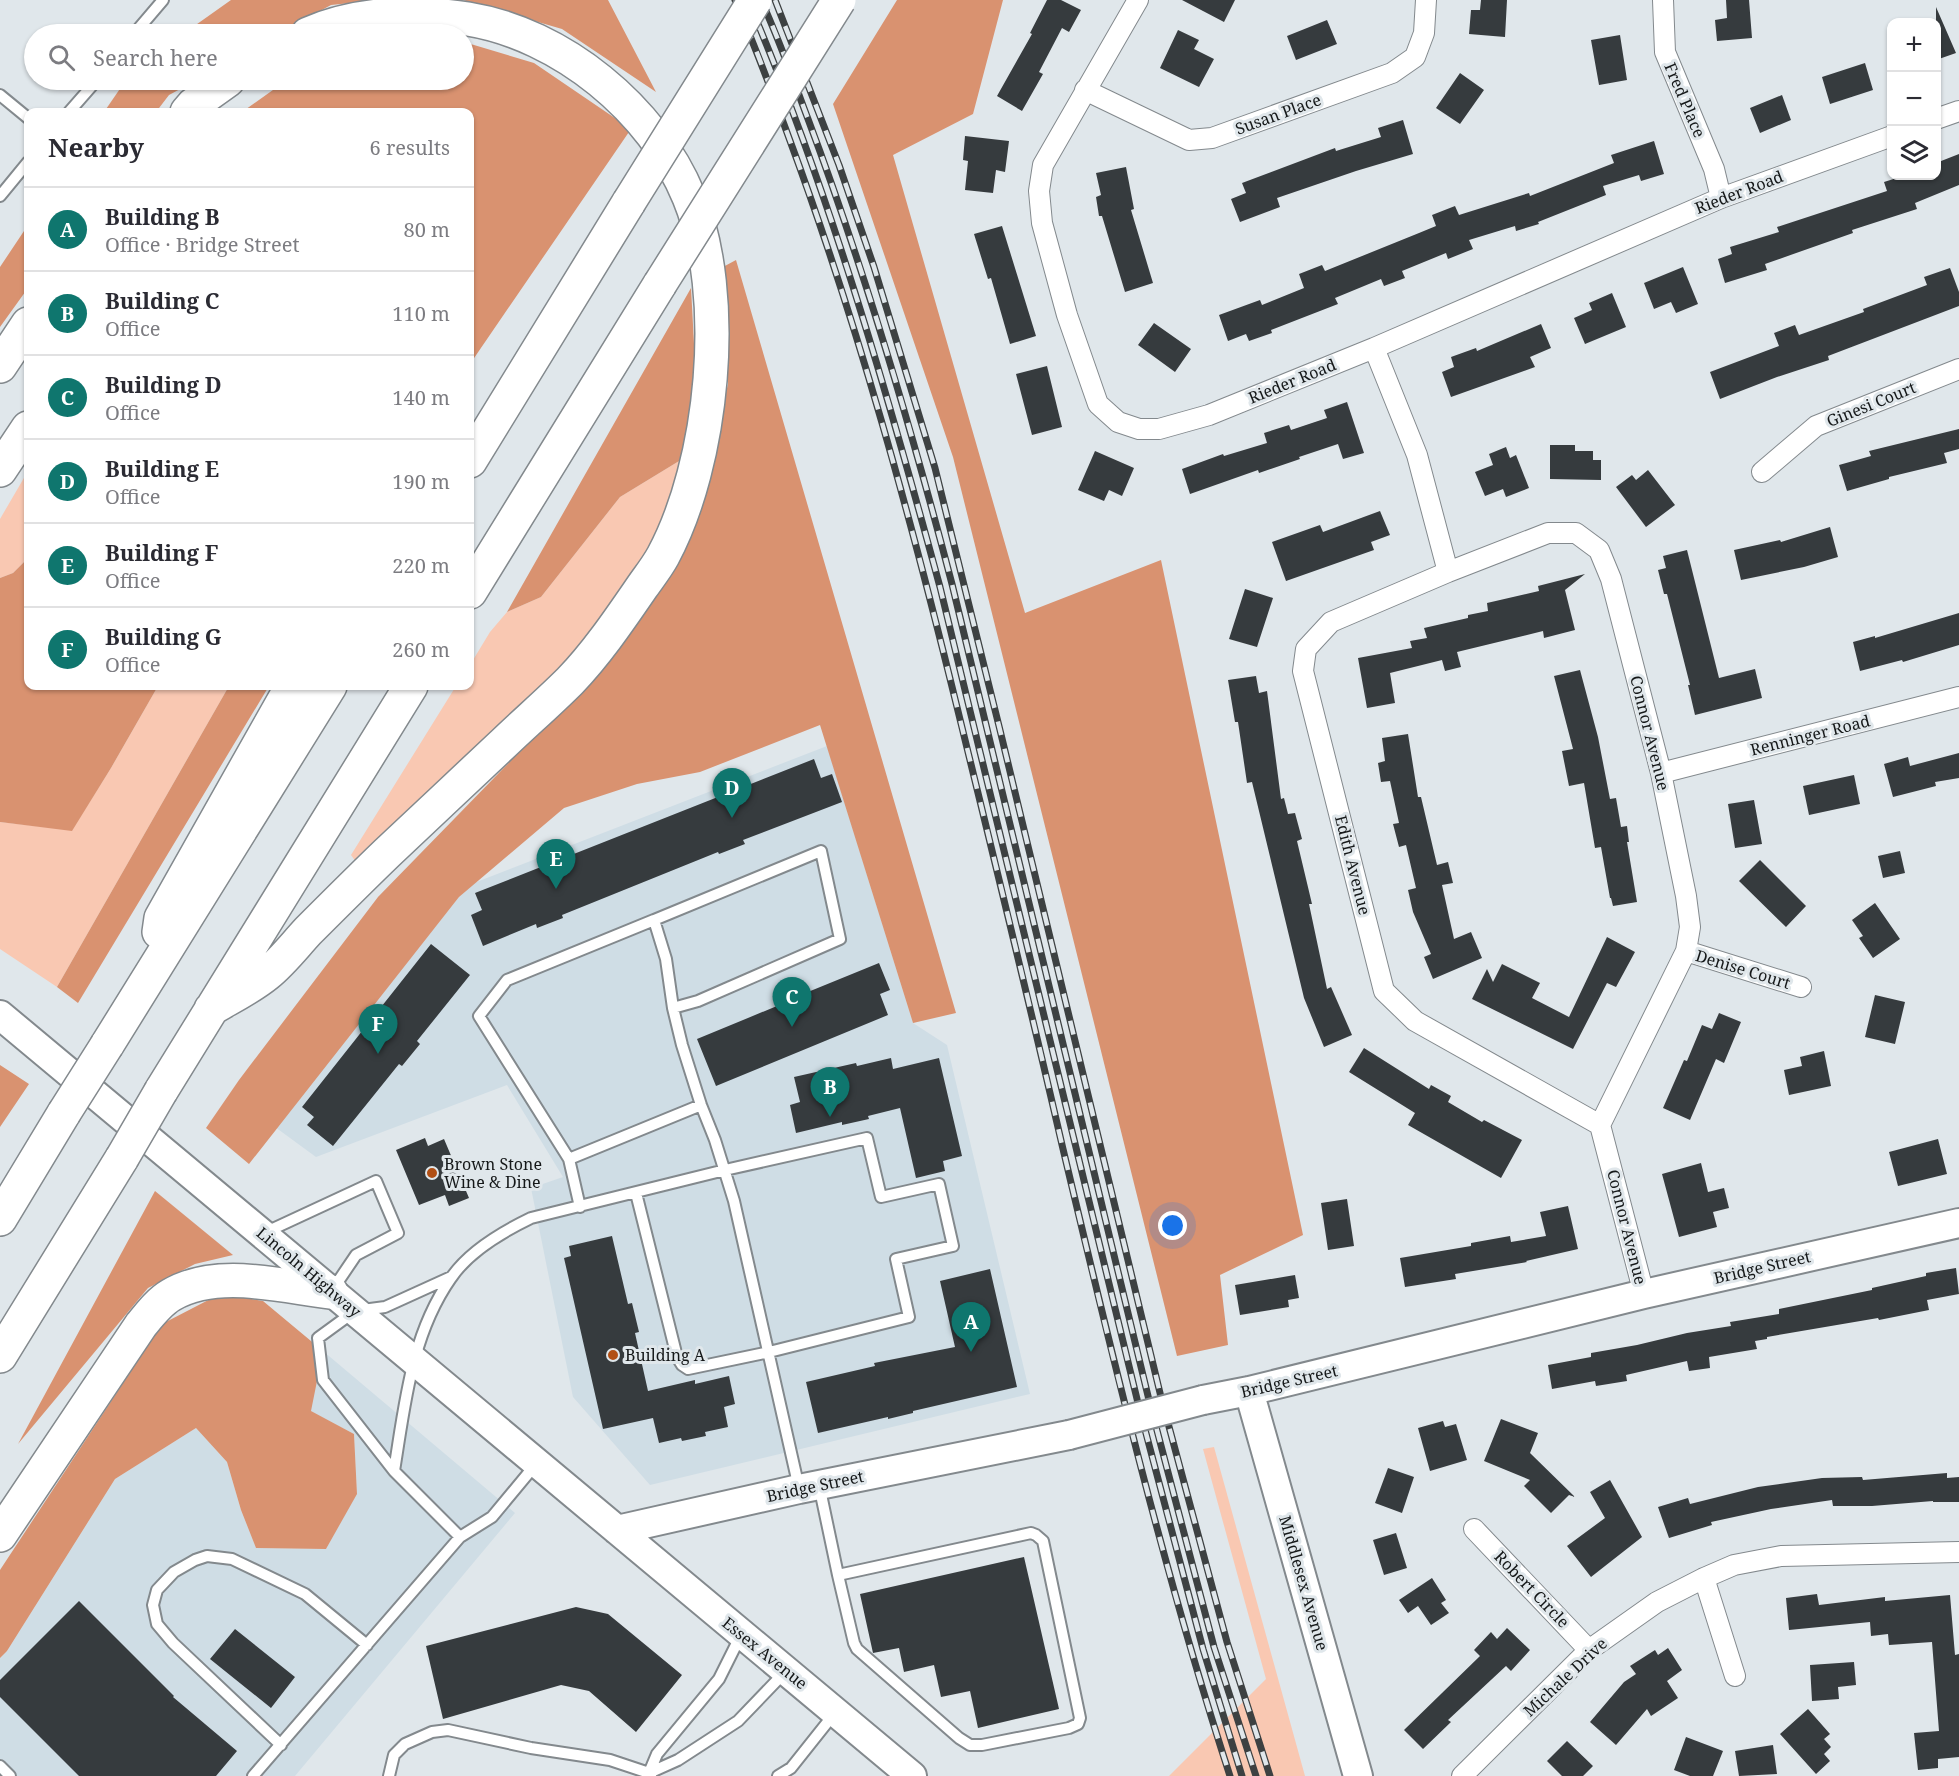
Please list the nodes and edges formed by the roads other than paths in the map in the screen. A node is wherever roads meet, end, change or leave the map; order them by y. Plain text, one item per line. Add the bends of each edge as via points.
1 (163, 0) edge
2 (755, 0) edge
3 (839, 0) edge
4 (1138, 0) edge
5 (1426, 0) edge
6 (1663, 0) edge
7 (143, 24) edge
8 (339, 24) edge
9 (88, 90) edge
10 (214, 90) edge
11 (1085, 90) junction
12 (0, 95) edge
13 (72, 108) edge
14 (190, 108) edge
15 (1959, 111) edge
16 (24, 115) edge
17 (1941, 117) edge
18 (1887, 138) edge
19 (24, 167) edge
20 (0, 196) edge
21 (1721, 198) junction
22 (24, 330) edge
23 (1374, 348) junction
24 (0, 366) edge
25 (1959, 369) edge
26 (24, 434) edge
27 (474, 454) edge
28 (0, 470) edge
29 (1762, 472) dead end
30 (1448, 572) junction
31 (474, 586) edge
32 (290, 690) edge
33 (328, 690) edge
34 (409, 690) edge
35 (1959, 697) edge
36 (1661, 773) junction
37 (654, 920) junction
38 (1686, 951) junction
39 (156, 967) junction
40 (1801, 987) dead end
41 (673, 1008) junction
42 (211, 1010) junction
43 (0, 1015) edge
44 (701, 1105) junction
45 (1600, 1125) junction
46 (569, 1159) junction
47 (725, 1170) junction
48 (636, 1193) junction
49 (580, 1207) junction
50 (0, 1219) edge
51 (1959, 1223) edge
52 (263, 1233) junction
53 (451, 1277) junction
54 (1644, 1294) junction
55 (343, 1301) junction
56 (769, 1352) junction
57 (0, 1356) edge
58 (413, 1360) junction
59 (1249, 1391) junction
60 (536, 1464) junction
61 (394, 1471) junction
62 (809, 1486) junction
63 (1474, 1529) dead end
64 (617, 1530) junction
65 (0, 1535) edge
66 (460, 1537) junction
67 (1959, 1552) edge
68 (838, 1575) junction
69 (1704, 1578) junction
70 (741, 1635) junction
71 (367, 1645) junction
72 (1589, 1650) junction
73 (786, 1671) junction
74 (1736, 1676) dead end
75 (836, 1712) junction
76 (281, 1745) junction
77 (0, 1766) edge
78 (648, 1775) edge
79 (10, 1776) edge
80 (253, 1776) edge
81 (389, 1776) edge
82 (778, 1776) edge
83 (912, 1776) edge
84 (1359, 1776) edge
85 (1462, 1776) edge

1 - 7 lane
2 - 27 highway, bridge
3 - 31 highway, bridge
4 - 11 street, Rieder Road
5 - 11 street, Susan Place via 1424,33 1414,57 1392,73 1212,138 1189,140
6 - 21 street, Fred Place via 1665,52 1714,169
8 - 42 highway via 405,14 436,14 491,23 540,42 591,73 632,111 664,148 690,198 708,262 711,312 707,420 689,495 663,556 621,619 572,679 343,894 268,974
9 - 13 lane
10 - 14 highway
11 - 23 street, Rieder Road via 1043,165 1039,192 1042,223 1067,315 1098,404 1118,422 1139,429 1159,429 1209,415
12 - 16 lane
15 - 17 street
18 - 21 street, Rieder Road
19 - 20 lane
21 - 23 street, Rieder Road
22 - 24 highway
23 - 30 street via 1417,455
25 - 29 street, Ginesi Court via 1816,426
26 - 28 highway
30 - 36 street, Connor Avenue via 1548,533 1576,533 1599,550 1611,579
30 - 45 street, Edith Avenue via 1331,622 1306,649 1303,671 1384,991 1415,1021
32 - 39 highway via 161,918
33 - 39 highway
34 - 42 highway
35 - 36 street, Renninger Road
36 - 38 street, Connor Avenue via 1686,896 1690,927
37 - 41 lane via 666,959
37 - 41 lane via 821,851 840,939
37 - 46 lane via 507,980 479,1016
38 - 40 street, Denise Court
38 - 45 street, Connor Avenue
39 - 50 highway, bridge
41 - 44 lane
42 - 57 highway, bridge
43 - 52 street, Lincoln Highway
44 - 46 lane
44 - 47 lane
45 - 54 street, Connor Avenue
46 - 49 lane
47 - 48 lane
47 - 56 lane
47 - 56 lane via 867,1138 881,1197 939,1184 953,1246 896,1259 909,1317
48 - 49 lane
48 - 56 lane via 682,1365 688,1369
49 - 53 lane via 531,1218 510,1228 475,1253
51 - 54 street, Bridge Street
52 - 55 street, Lincoln Highway
52 - 55 lane via 376,1181 398,1233 356,1255
53 - 55 lane via 384,1307
53 - 58 lane via 432,1311
54 - 59 street, Bridge Street
55 - 58 street, Lincoln Highway
55 - 61 lane via 318,1338 322,1380
55 - 65 highway via 236,1280 211,1281 170,1296 141,1325
56 - 62 lane
58 - 60 street, Lincoln Highway
58 - 61 lane
59 - 62 street, Bridge Street, bridge via 1069,1435
59 - 84 street, Middlesex Avenue
60 - 64 street, Lincoln Highway
60 - 66 lane via 492,1517
61 - 66 lane
62 - 64 street, Bridge Street
62 - 68 lane
63 - 72 street, Robert Circle
64 - 70 street, Essex Avenue
66 - 71 lane
67 - 69 street, Michale Drive via 1781,1556 1734,1565
68 - 68 lane via 857,1649 970,1745 1078,1724 1080,1718 1043,1541 1036,1534
69 - 72 street, Michale Drive via 1657,1602
69 - 74 street
70 - 73 street, Essex Avenue
70 - 78 lane via 719,1679 657,1754
71 - 76 lane
71 - 76 lane via 305,1594 232,1559 207,1556 195,1560 174,1572 157,1590 153,1605 157,1624
72 - 85 street, Michale Drive
73 - 75 street, Essex Avenue
73 - 78 lane via 738,1721
75 - 82 lane via 791,1768
75 - 83 street, Essex Avenue
76 - 80 lane
77 - 79 lane
78 - 81 lane via 610,1760 448,1730 432,1732 405,1744 394,1755

